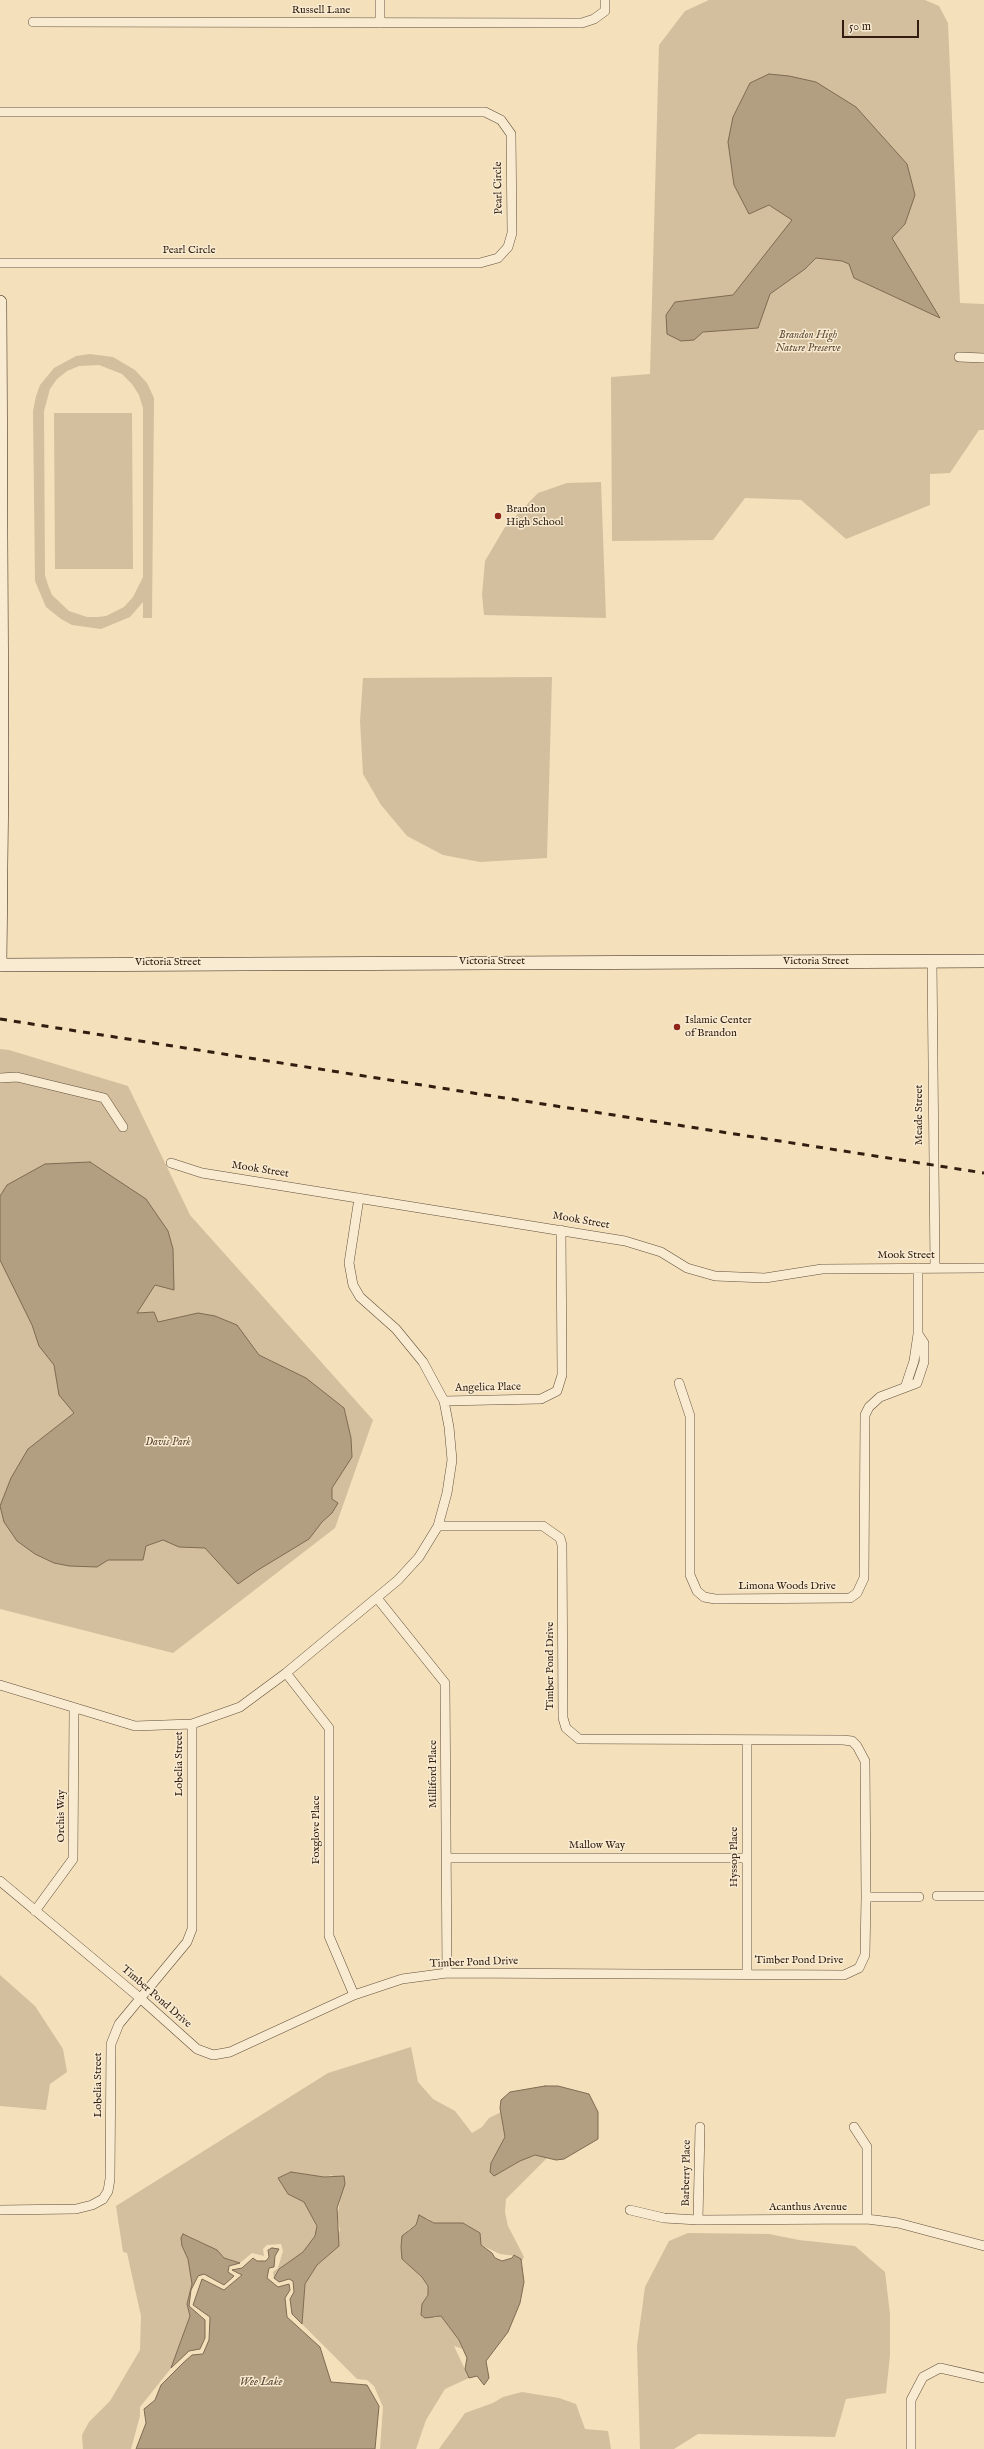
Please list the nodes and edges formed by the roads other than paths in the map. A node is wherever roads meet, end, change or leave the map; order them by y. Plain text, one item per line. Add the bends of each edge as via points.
1 (380, 0) edge
2 (605, 0) edge
3 (33, 22) dead end
4 (380, 23) junction
5 (0, 112) edge
6 (0, 263) edge
7 (0, 302) edge
8 (0, 352) edge
9 (959, 357) dead end
10 (984, 358) edge
11 (1, 500) edge
12 (932, 961) junction
13 (984, 961) edge
14 (0, 965) edge
15 (0, 1078) edge
16 (123, 1127) dead end
17 (171, 1163) dead end
18 (359, 1198) junction
19 (561, 1230) junction
20 (918, 1268) junction
21 (935, 1268) junction
22 (984, 1268) edge
23 (679, 1383) dead end
24 (444, 1401) junction
25 (438, 1526) junction
26 (377, 1598) junction
27 (286, 1673) junction
28 (0, 1685) edge
29 (74, 1709) junction
30 (192, 1724) junction
31 (748, 1741) junction
32 (447, 1858) junction
33 (748, 1858) junction
34 (0, 1881) edge
35 (937, 1896) dead end
36 (984, 1896) edge
37 (866, 1897) junction
38 (919, 1897) dead end
39 (35, 1911) junction
40 (447, 1973) junction
41 (748, 1973) junction
42 (354, 1995) junction
43 (140, 1998) junction
44 (700, 2127) dead end
45 (854, 2127) dead end
46 (0, 2210) edge
47 (630, 2210) dead end
48 (867, 2219) junction
49 (698, 2220) junction
50 (983, 2243) edge
51 (984, 2378) edge
52 (911, 2449) edge

1 - 4 street
2 - 4 street, Russell Lane via 605,11 594,19 582,23
3 - 4 street, Russell Lane
5 - 6 street, Pearl Circle via 485,112 501,120 511,134 512,233 508,247 498,258 480,263
7 - 8 street
8 - 11 street
9 - 10 street
11 - 14 street
12 - 13 street, Victoria Street
12 - 14 street, Victoria Street
12 - 21 street, Meade Street
15 - 16 street via 17,1077 104,1098
17 - 18 street, Mook Street via 202,1173
18 - 19 street, Mook Street
18 - 24 street, Angelica Place via 350,1263 353,1285 360,1297 412,1346 435,1380
19 - 20 street, Mook Street via 645,1246 661,1252 687,1268 715,1276 765,1278 822,1269
19 - 24 street, Angelica Place via 562,1375 557,1391 541,1399
20 - 21 street, Mook Street
20 - 23 street, Limona Woods Drive via 918,1334 924,1343 917,1383 906,1385 874,1401 865,1415 864,1578 858,1593 850,1598 715,1599 704,1597 696,1591 690,1575 690,1416
21 - 22 street, Mook Street
24 - 25 street via 452,1460
25 - 26 street via 419,1557
25 - 31 street, Timber Pond Drive via 543,1526 560,1538 563,1718 571,1735 588,1740
26 - 27 street
26 - 32 street, Milliford Place via 445,1683
27 - 30 street via 240,1707
27 - 42 street, Foxglove Place via 329,1728 329,1936
28 - 29 street
29 - 30 street via 135,1726
29 - 39 street, Orchis Way via 73,1859
30 - 43 street, Lobelia Street via 192,1929 186,1942
31 - 33 street, Hyssop Place
31 - 37 street, Timber Pond Drive via 843,1740 852,1742 860,1749 865,1761
32 - 33 street, Mallow Way
32 - 40 street, Milliford Place
33 - 41 street, Hyssop Place
34 - 39 street, Timber Pond Drive
35 - 36 street
37 - 38 street
37 - 41 street, Timber Pond Drive via 865,1955 863,1962 852,1973
39 - 43 street, Timber Pond Drive
40 - 41 street, Timber Pond Drive
40 - 42 street, Timber Pond Drive via 402,1979
42 - 43 street, Timber Pond Drive via 230,2052 213,2055 197,2049
43 - 46 street, Lobelia Street via 119,2024 111,2044 110,2179 103,2199 76,2209
44 - 49 street, Barberry Place
45 - 48 street via 867,2147
47 - 49 street, Acanthus Avenue via 664,2218
48 - 49 street, Acanthus Avenue
48 - 50 street, Acanthus Avenue via 898,2223
51 - 52 street via 940,2368 923,2377 911,2400

